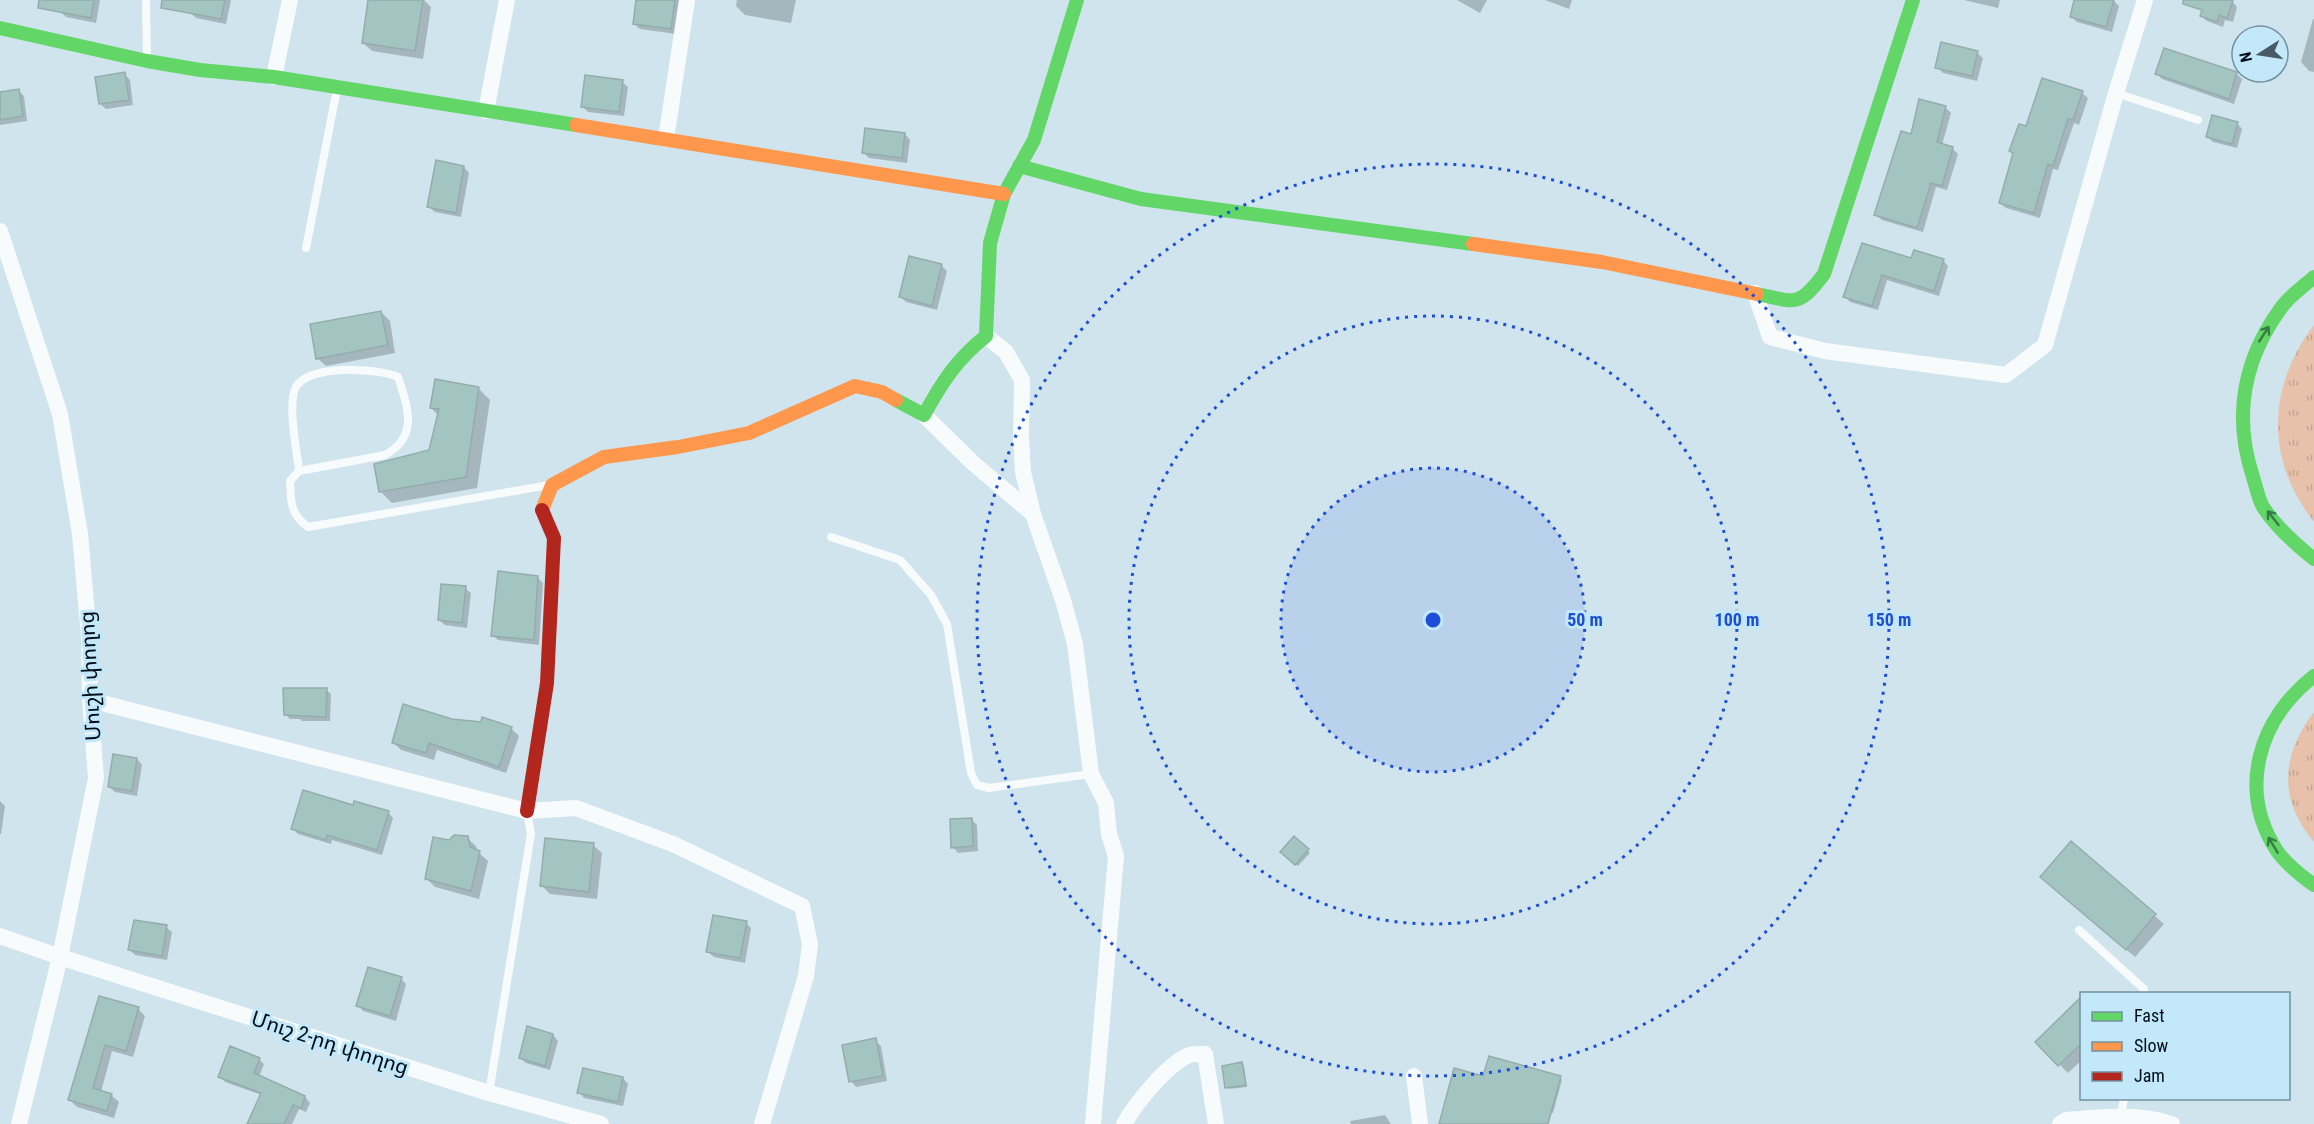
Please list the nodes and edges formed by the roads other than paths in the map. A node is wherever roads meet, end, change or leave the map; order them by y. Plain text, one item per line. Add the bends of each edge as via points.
1 (146, 0) edge
2 (290, 0) edge
3 (507, 0) edge
4 (687, 0) edge
5 (1077, 0) edge
6 (1913, 0) edge
7 (2145, 0) edge
8 (0, 28) edge
9 (147, 61) junction
10 (274, 77) junction
11 (337, 87) junction
12 (2116, 93) junction
13 (486, 111) junction
14 (2198, 120) dead end
15 (666, 139) junction
16 (1019, 166) junction
17 (1004, 194) junction
18 (0, 231) edge
19 (306, 248) dead end
20 (2314, 277) edge
21 (1755, 293) junction
22 (986, 336) junction
23 (924, 415) junction
24 (298, 471) junction
25 (552, 485) junction
26 (1033, 514) junction
27 (831, 537) dead end
28 (2314, 559) edge
29 (2314, 676) edge
30 (90, 700) junction
31 (1091, 774) junction
32 (527, 811) junction
33 (2314, 885) edge
34 (2079, 930) dead end
35 (0, 936) edge
36 (60, 957) junction
37 (2143, 992) edge
38 (1414, 1076) dead end
39 (489, 1093) junction
40 (2124, 1100) edge
41 (2121, 1117) junction
42 (19, 1124) edge
43 (601, 1124) edge
44 (762, 1124) edge
45 (1094, 1124) edge
46 (1124, 1124) edge
47 (1216, 1124) edge
48 (1420, 1124) edge
49 (2060, 1124) edge
50 (2172, 1124) edge

1 - 9 lane
2 - 10 street
3 - 13 street
4 - 15 street
5 - 16 main road via 1034,140
6 - 21 main road via 1824,274 1808,295 1792,301
7 - 12 street
8 - 9 main road
9 - 10 main road
10 - 11 main road
11 - 13 main road
11 - 19 lane
12 - 14 lane
12 - 21 street via 2045,345 2006,375 1825,351 1770,337
13 - 15 main road
15 - 17 main road
16 - 17 main road
16 - 21 main road via 1141,199 1602,262
17 - 22 main road via 990,243
18 - 30 street, Մուշի փողոց via 60,414 80,534
28 -> 20 main road via 2290,540 2262,505 2242,426 2245,383 2259,342 2282,306
22 - 23 main road via 966,351 943,380
22 - 26 street via 1006,352 1022,380 1023,472
23 - 25 main road via 882,392 855,386 749,433 604,457
23 - 26 street
24 - 24 lane via 385,455 396,449 406,435 408,419 398,377 337,369 305,378 296,387 292,403
24 - 25 lane via 290,482 291,504 297,519 308,527
25 - 32 main road via 542,509 554,538 547,683
26 - 31 street via 1075,644
27 - 31 lane via 900,560 932,595 947,624 971,773 977,785 990,788
33 -> 29 main road via 2280,858 2267,835 2259,810 2258,784 2266,737 2278,712
30 - 32 street
30 - 36 street, Մուշի փողոց via 96,778
31 - 45 street via 1106,803 1116,856
32 - 39 lane via 531,834
32 - 44 street via 576,808 674,844 802,906 810,944 806,976
34 - 37 lane
35 - 36 street, Մուշ 2-րդ փողոց
36 - 39 street, Մուշ 2-րդ փողոց
36 - 42 street, Մուշի փողոց
38 - 48 street
39 - 43 street, Մուշ 2-րդ փողոց
40 - 41 lane
41 - 49 street via 2066,1120
41 - 50 street
46 - 47 street via 1136,1103 1169,1069 1188,1054 1205,1054

